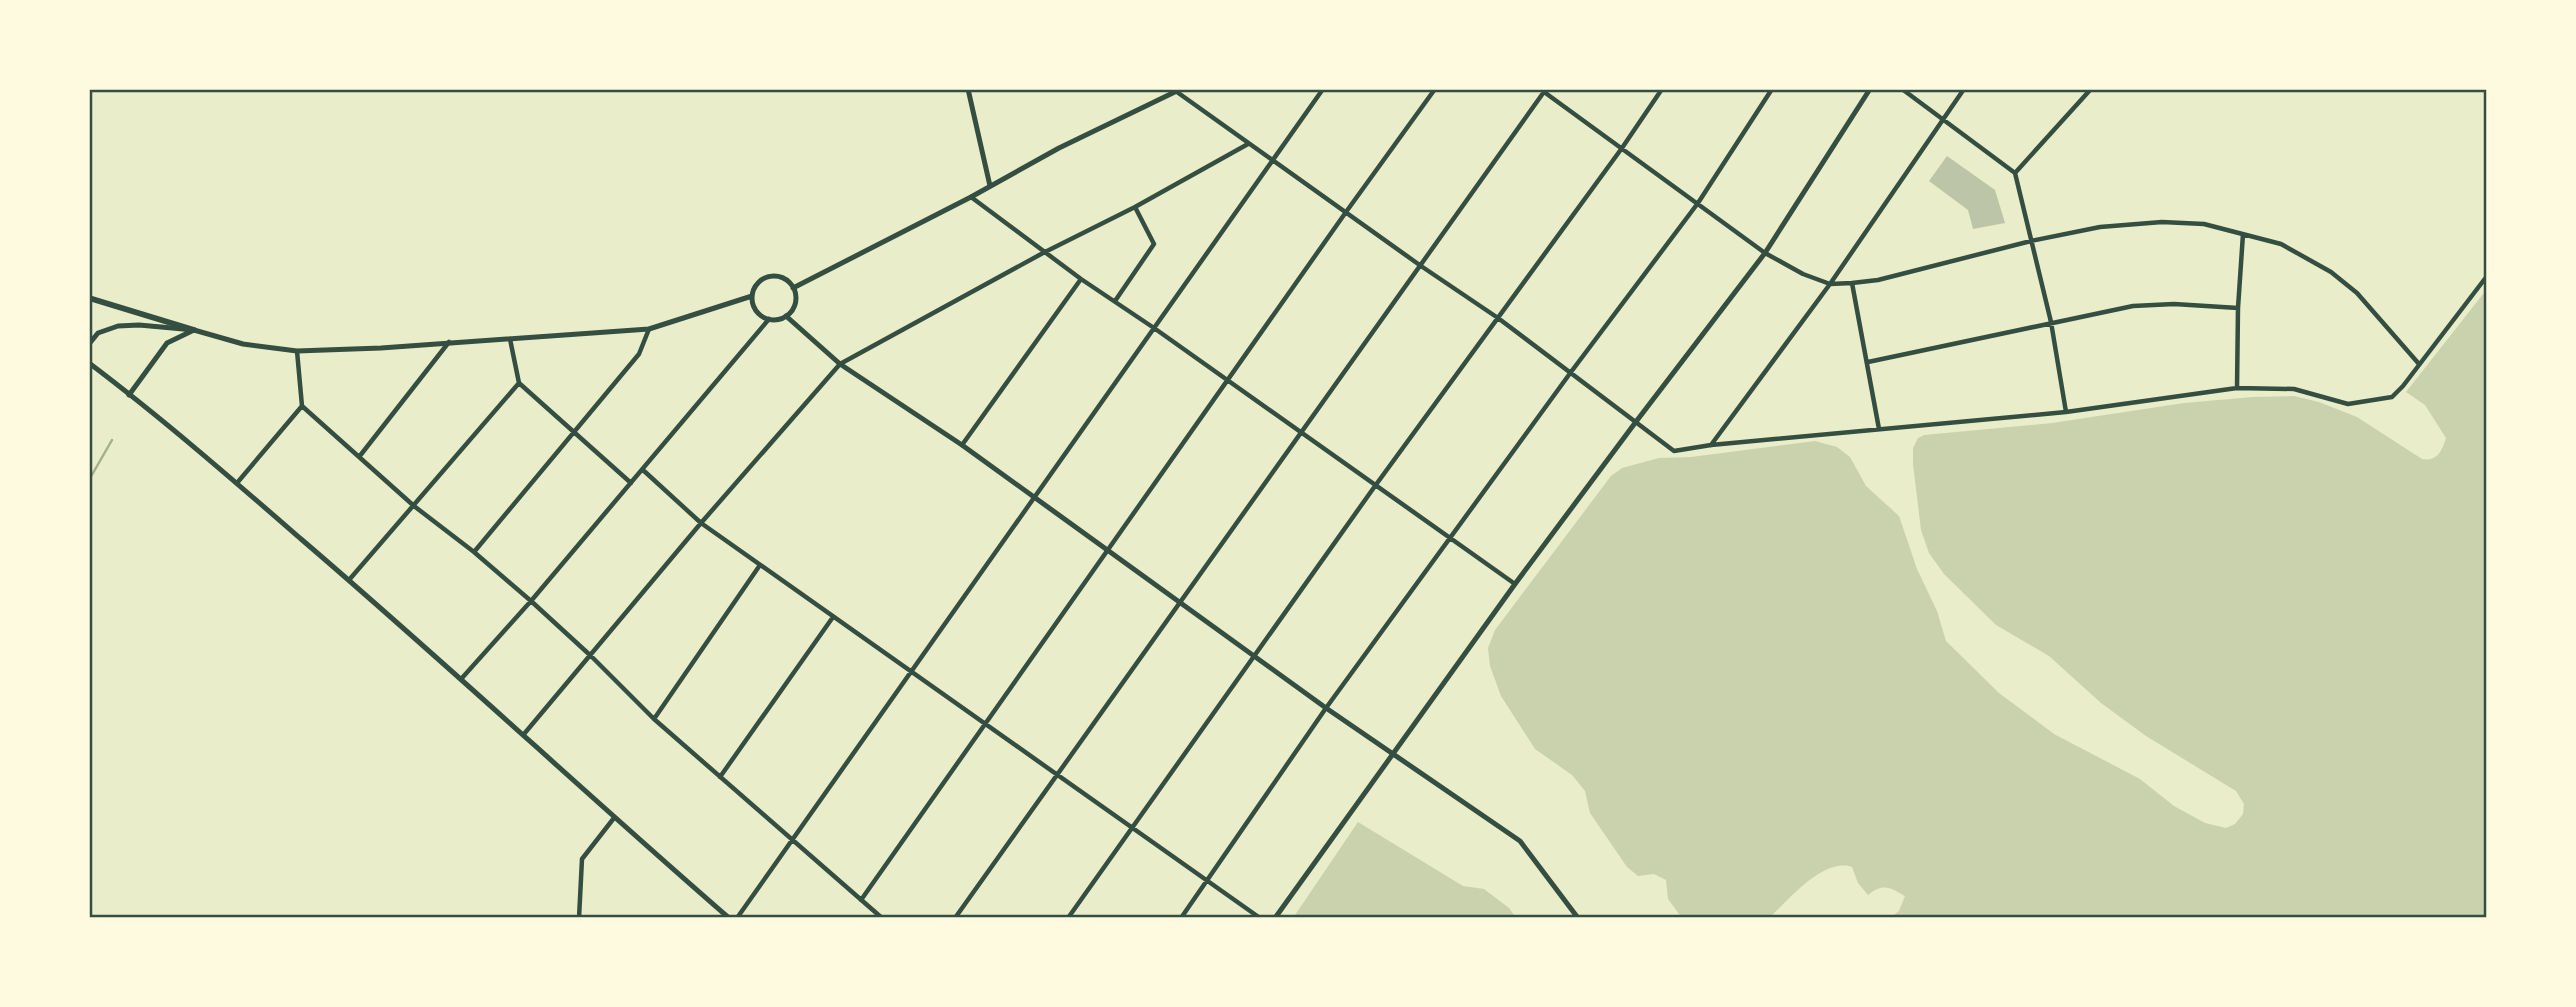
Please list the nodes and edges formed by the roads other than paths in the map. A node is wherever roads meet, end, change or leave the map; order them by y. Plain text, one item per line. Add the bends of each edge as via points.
1 (968, 89) edge
2 (1323, 89) edge
3 (1435, 89) edge
4 (1662, 89) edge
5 (1772, 89) edge
6 (1870, 89) edge
7 (1902, 89) edge
8 (1964, 89) edge
9 (2091, 89) edge
10 (1543, 90) edge
11 (1179, 91) edge
12 (1944, 119) junction
13 (1248, 144) junction
14 (1622, 148) junction
15 (1273, 160) junction
16 (2015, 173) junction
17 (990, 186) junction
18 (971, 197) junction
19 (1698, 203) junction
20 (1135, 207) junction
21 (1346, 212) junction
22 (2243, 234) junction
23 (2031, 241) junction
24 (1043, 253) junction
25 (1765, 253) junction
26 (1421, 266) junction
27 (2487, 276) edge
28 (1081, 279) junction
29 (1852, 283) junction
30 (1830, 284) junction
31 (793, 288) junction
32 (752, 296) junction
33 (89, 298) edge
34 (1115, 301) junction
35 (2238, 308) junction
36 (786, 316) junction
37 (1498, 318) junction
38 (769, 319) junction
39 (2051, 322) junction
40 (1154, 328) junction
41 (649, 329) junction
42 (194, 330) junction
43 (510, 339) junction
44 (450, 341) junction
45 (89, 344) edge
46 (297, 351) junction
47 (1868, 362) junction
48 (89, 363) edge
49 (840, 364) junction
50 (2419, 364) junction
51 (1571, 372) junction
52 (1228, 381) junction
53 (519, 383) junction
54 (2237, 388) junction
55 (129, 395) junction
56 (302, 406) junction
57 (2066, 412) junction
58 (1635, 422) junction
59 (1879, 429) junction
60 (573, 430) junction
61 (1300, 432) junction
62 (962, 445) junction
63 (1711, 445) junction
64 (359, 457) junction
65 (643, 470) junction
66 (237, 483) junction
67 (631, 483) junction
68 (1375, 486) junction
69 (1034, 497) junction
70 (414, 506) junction
71 (701, 523) junction
72 (1449, 538) junction
73 (1107, 550) junction
74 (474, 552) junction
75 (760, 565) junction
76 (349, 580) junction
77 (1515, 584) junction
78 (531, 601) junction
79 (1181, 603) junction
80 (833, 617) junction
81 (591, 656) junction
82 (1256, 657) junction
83 (911, 671) junction
84 (462, 678) junction
85 (1326, 708) junction
86 (654, 719) junction
87 (985, 723) junction
88 (524, 734) junction
89 (1393, 754) junction
90 (1058, 775) junction
91 (720, 777) junction
92 (614, 818) junction
93 (1132, 828) junction
94 (792, 840) junction
95 (1207, 881) junction
96 (861, 900) junction
97 (579, 918) edge
98 (729, 918) edge
99 (737, 918) edge
100 (882, 918) edge
101 (955, 918) edge
102 (1068, 918) edge
103 (1181, 918) edge
104 (1259, 918) edge
105 (1275, 918) edge
106 (1578, 918) edge

1 - 17 street
2 - 15 street
3 - 21 street
4 - 14 street
5 - 19 street
6 - 25 street
7 - 12 street
8 - 12 street
9 - 16 street
10 - 14 street
10 - 26 street
11 - 13 street
11 - 17 street
12 - 16 street
12 - 30 street
13 - 15 street
13 - 20 street
14 - 19 street
14 - 37 street
15 - 21 street
15 - 40 street
16 - 23 street
17 - 18 street
18 - 24 street
18 - 31 street
19 - 25 street
19 - 51 street
20 - 24 street
20 - 34 street via 1154,244
21 - 26 street
21 - 52 street
22 - 23 street via 2204,224 2162,222 2100,227
22 - 35 street
22 - 50 street via 2303,254 2344,282
23 - 29 street via 1878,281
23 - 39 street
24 - 28 street
24 - 49 street
25 - 30 street
25 - 58 street
26 - 37 street
26 - 61 street
27 - 50 street
28 - 34 street
28 - 62 street
29 - 30 street
29 - 47 street
30 - 63 street
31 - 32 street via 780,277 766,278
31 - 36 street via 795,305
32 - 38 street via 754,308
32 - 41 street
33 - 42 main road
34 - 40 street
35 - 39 street via 2133,306
35 - 54 street
36 - 38 street
36 - 49 street
37 - 51 street
37 - 68 street
38 - 65 street
39 - 47 street
39 - 57 street
40 - 52 street
40 - 69 street
41 - 43 street
41 - 60 street via 639,354
42 - 45 street via 118,326 98,333
42 - 46 street via 243,344
42 - 55 street via 167,343
43 - 44 street
43 - 53 street
44 - 46 street
44 - 64 street
46 - 56 street
47 - 59 street
48 - 55 street
49 - 62 street
49 - 71 street
50 - 54 street via 2392,397 2375,401 2348,404 2294,389
51 - 58 street
51 - 72 street
52 - 61 street
52 - 73 street
53 - 60 street
53 - 70 street
54 - 57 street
55 - 66 street
56 - 64 street
56 - 66 street
57 - 59 street
58 - 63 street via 1674,451
58 - 77 street
59 - 63 street
60 - 67 street
60 - 74 street
61 - 68 street
61 - 79 street
62 - 69 street
64 - 70 street
65 - 67 street
65 - 71 street
66 - 76 street
67 - 78 street
68 - 72 street
68 - 82 street
69 - 73 street
69 - 83 street
70 - 74 street
70 - 76 street
71 - 75 street
71 - 81 street
72 - 77 street
72 - 85 street
73 - 79 street
73 - 87 street
74 - 78 street
75 - 80 street
75 - 86 street
76 - 84 street
77 - 89 street
78 - 81 street
78 - 84 street
79 - 82 street
79 - 90 street
80 - 83 street
80 - 91 street
81 - 86 street
81 - 88 street
82 - 85 street
82 - 93 street
83 - 87 street
83 - 94 street
84 - 88 street
85 - 89 street
85 - 95 street
86 - 91 street
87 - 90 street
87 - 96 street
88 - 92 street
89 - 105 street
89 - 106 street via 1520,841
90 - 93 street
90 - 101 street
91 - 94 street
92 - 97 street via 582,859
92 - 98 street
93 - 95 street
93 - 102 street
94 - 96 street
94 - 99 street
95 - 103 street
95 - 104 street
96 - 100 street

